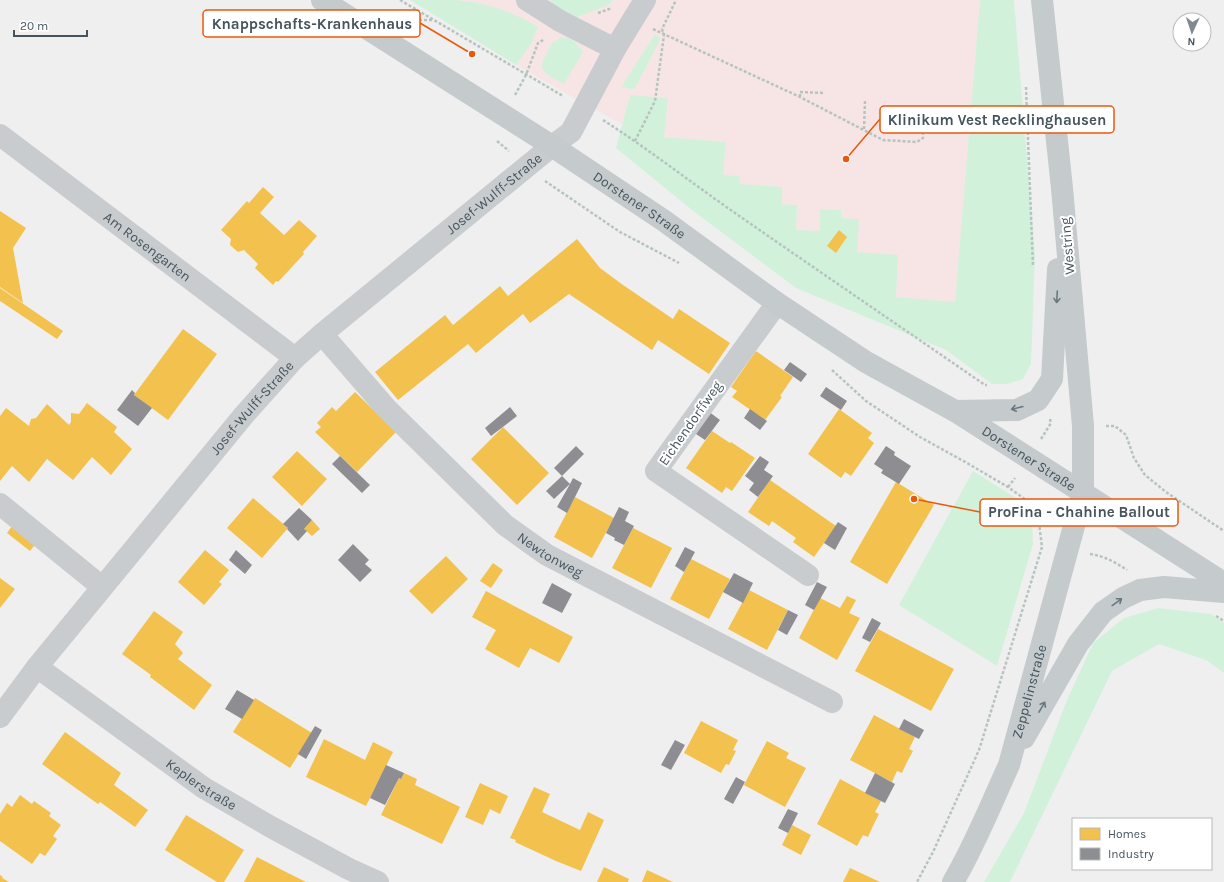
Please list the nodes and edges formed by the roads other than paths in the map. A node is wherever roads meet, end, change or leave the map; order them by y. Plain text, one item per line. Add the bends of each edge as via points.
1 (322, 0) edge
2 (527, 0) edge
3 (644, 0) edge
4 (1042, 0) edge
5 (615, 49) junction
6 (0, 135) edge
7 (552, 146) junction
8 (1062, 188) junction
9 (777, 303) junction
10 (322, 334) junction
11 (295, 358) junction
12 (955, 411) junction
13 (1083, 493) junction
14 (0, 504) edge
15 (808, 575) dead end
16 (1224, 583) edge
17 (102, 587) junction
18 (1224, 592) edge
19 (37, 667) junction
20 (832, 702) dead end
21 (0, 717) edge
22 (1008, 765) junction
23 (378, 882) edge
24 (953, 882) edge

1 - 7 main road, Dorstener Straße
2 - 5 street via 560,21
3 - 5 street, Josef-Wulff-Straße
4 - 8 main road, Westring
5 - 7 street, Josef-Wulff-Straße via 570,132
6 - 11 street, Am Rosengarten
7 - 9 main road, Dorstener Straße via 663,220
7 - 10 street, Josef-Wulff-Straße
8 -> 12 main road, Dorstener Straße via 1052,379 1038,400 1017,410
8 - 13 main road, Westring via 1083,426
9 - 12 main road, Dorstener Straße via 866,362
9 - 15 street, Eichendorffweg via 656,471
10 - 11 street, Josef-Wulff-Straße
10 - 20 street, Newtonweg via 386,408 505,525 535,547
11 - 17 street, Josef-Wulff-Straße via 244,415
12 - 13 main road, Dorstener Straße
13 - 16 main road, Dorstener Straße
13 - 22 main road, Zeppelinstraße
14 - 17 street
17 - 19 street, Josef-Wulff-Straße
22 -> 18 main road via 1078,644 1103,612 1140,590 1164,587
19 - 21 street, Josef-Wulff-Straße
19 - 23 street, Keplerstraße via 204,788 271,827
22 - 24 main road, Zeppelinstraße

